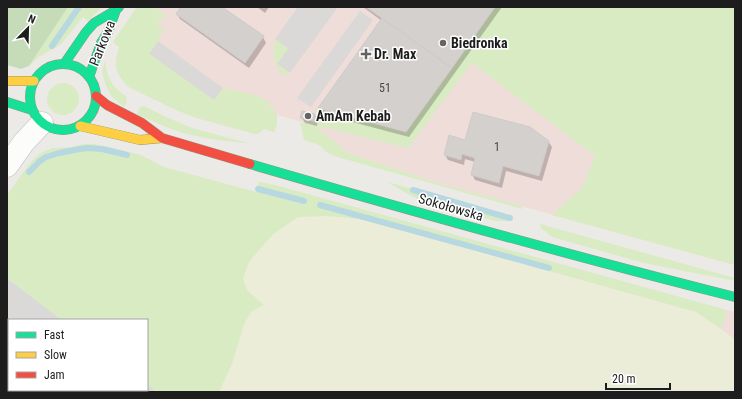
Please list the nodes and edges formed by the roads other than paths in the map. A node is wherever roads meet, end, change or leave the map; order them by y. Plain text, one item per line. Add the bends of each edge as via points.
1 (117, 9) edge
2 (64, 64) junction
3 (89, 77) junction
4 (7, 81) edge
5 (34, 81) junction
6 (96, 96) junction
7 (7, 102) edge
8 (37, 116) junction
9 (80, 126) junction
10 (162, 138) junction
11 (7, 166) edge
12 (735, 297) edge

1 - 2 street, Parkowa via 94,23
1 - 3 street, Parkowa
2 - 3 street via 82,70
2 - 5 street via 48,67
3 - 6 street via 96,89
4 - 5 street
5 - 8 street via 30,97
6 - 9 street via 96,105 92,113
6 - 10 street, Sokołowska
7 - 8 street
8 - 9 street via 51,128 71,130
8 - 11 street via 24,142
9 - 10 street, Sokołowska via 140,140
10 - 12 street, Sokołowska via 482,231

